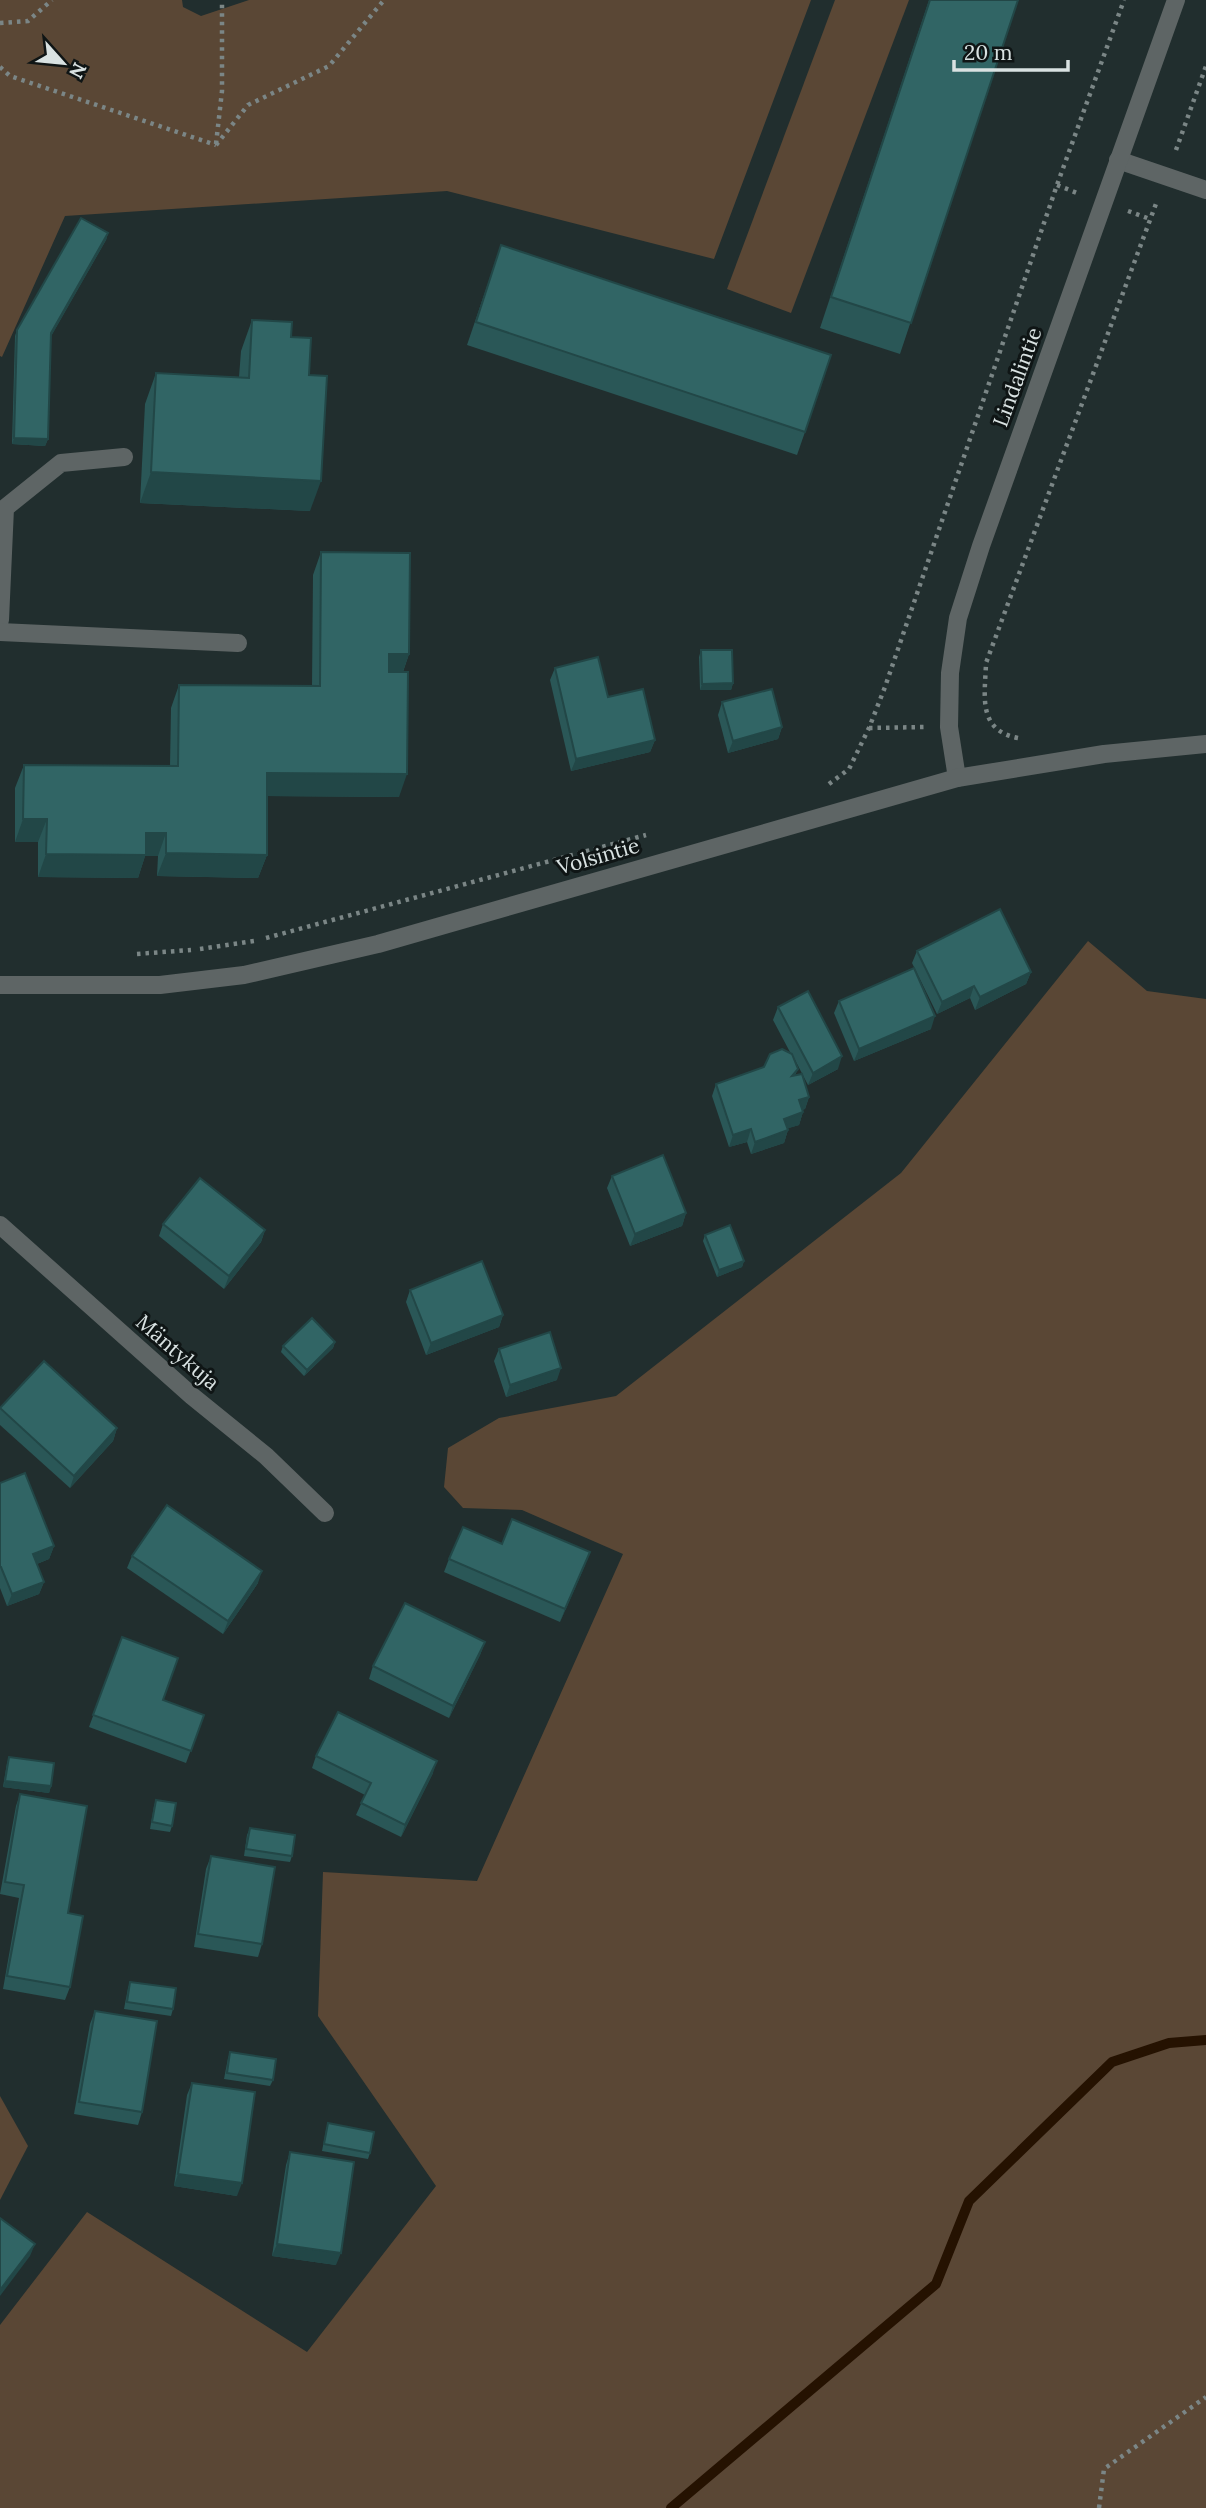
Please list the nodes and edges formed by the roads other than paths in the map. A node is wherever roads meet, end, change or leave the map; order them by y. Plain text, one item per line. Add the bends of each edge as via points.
1 (1176, 0) edge
2 (1118, 160) junction
3 (1206, 190) edge
4 (124, 457) dead end
5 (2, 541) edge
6 (0, 620) edge
7 (0, 632) edge
8 (238, 643) dead end
9 (1206, 744) edge
10 (957, 778) junction
11 (0, 985) edge
12 (3, 1235) edge
13 (325, 1513) dead end

1 - 2 street, Lindalintie
2 - 3 street
2 - 10 street, Lindalintie via 958,618 949,727
4 - 5 street via 61,463 5,508
5 - 6 street
7 - 8 street
9 - 10 street, Volsintie via 1104,754
10 - 11 street, Volsintie via 377,943 244,975 160,985
12 - 13 street, Mäntykuja via 266,1456

